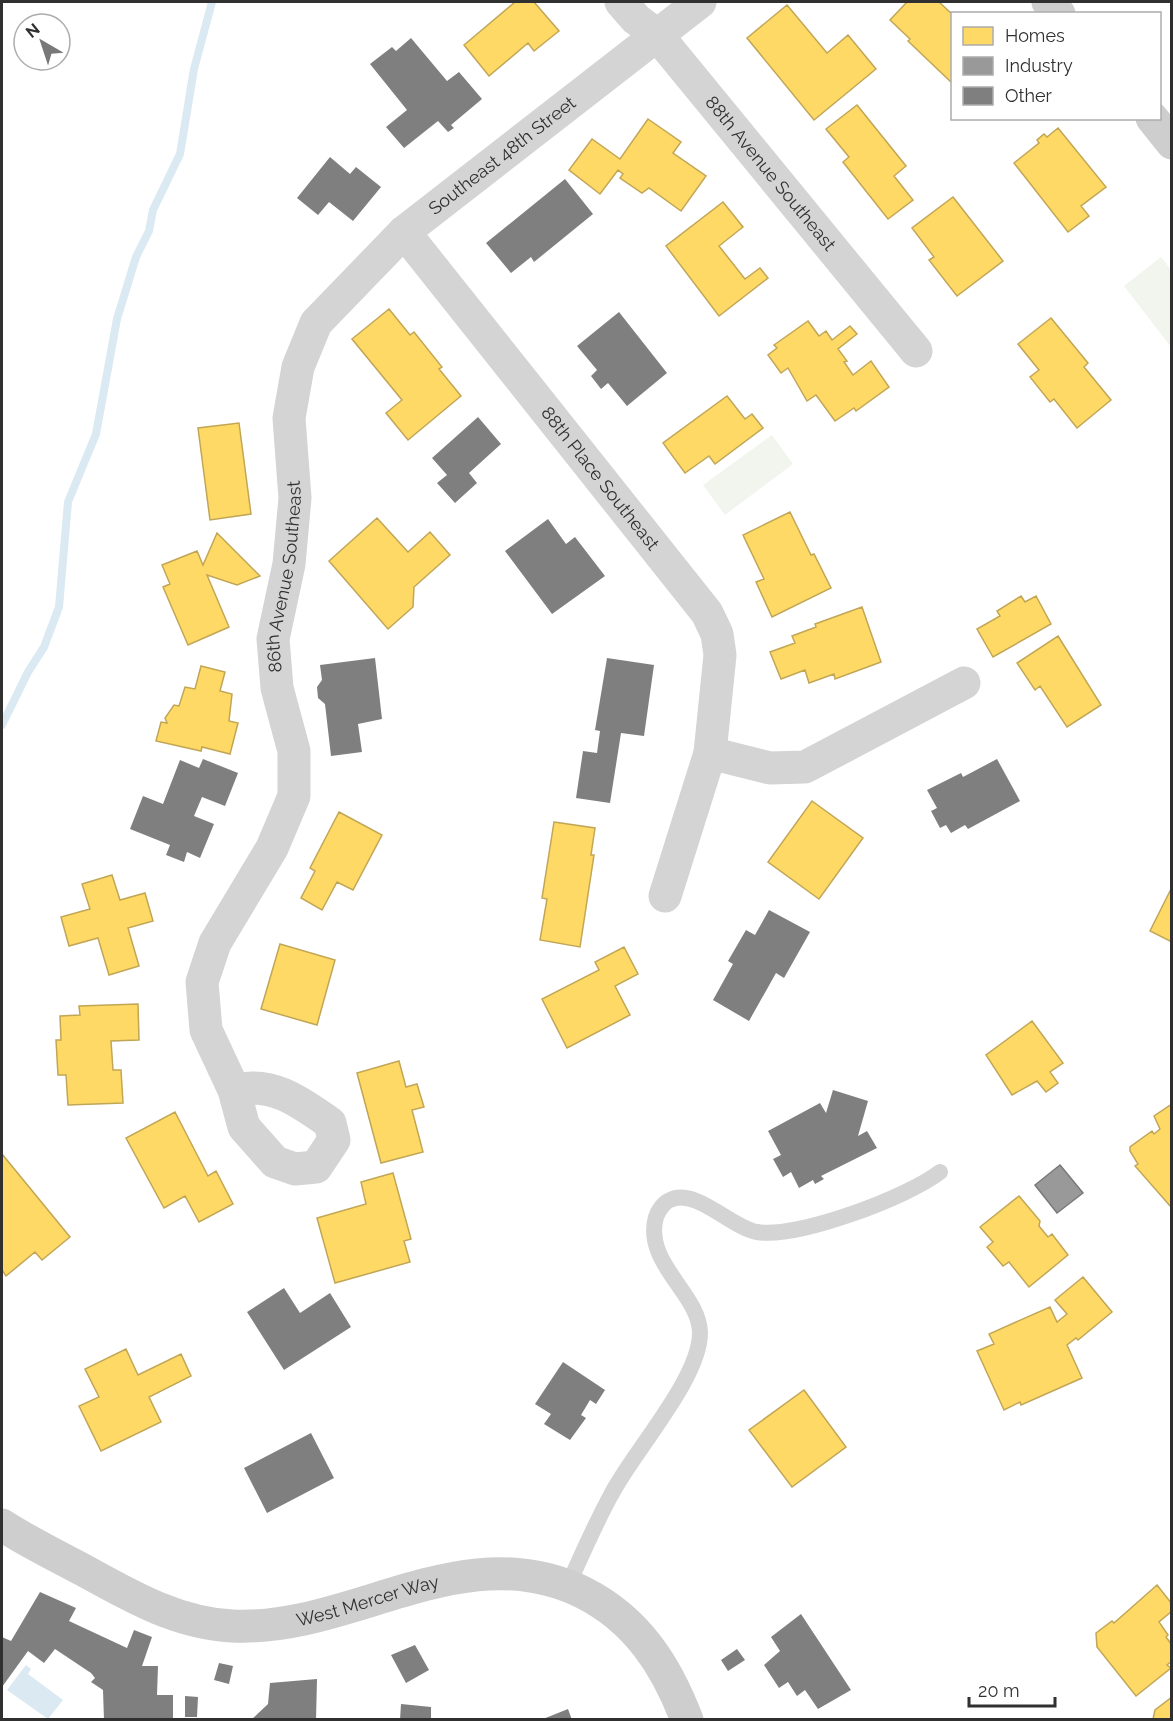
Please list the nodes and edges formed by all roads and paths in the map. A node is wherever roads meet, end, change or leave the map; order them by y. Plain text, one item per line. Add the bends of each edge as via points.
1 (621, 2) edge
2 (700, 2) edge
3 (657, 34) junction
4 (1154, 120) edge
5 (1172, 143) edge
6 (404, 232) junction
7 (316, 323) joint
8 (916, 351) dead end
9 (964, 683) dead end
10 (710, 753) junction
11 (665, 896) dead end
12 (234, 1090) dead end
13 (940, 1172) dead end
14 (2, 1525) edge
15 (568, 1585) junction
16 (687, 1719) edge

1 - 3 street, 88th Avenue Southeast
2 - 3 street, Southeast 48th Street
3 - 6 street, Southeast 48th Street
3 - 8 street, 88th Avenue Southeast
4 - 5 street
6 - 7 street, Southeast 48th Street
6 - 10 street, 88th Place Southeast via 707,613 717,634 720,655
7 - 12 street, 86th Avenue Southeast via 298,367 289,418 296,498 289,564 273,639 277,688 294,751 294,796 272,848 215,943 202,982 206,1030
9 - 10 street via 805,767 770,768
10 - 11 street, 88th Place Southeast
13 - 15 lane via 924,1184 835,1219 777,1232 756,1232 683,1197 669,1200 658,1213 653,1229 655,1243 694,1314 700,1331 697,1354 686,1378 611,1494
14 - 15 street, West Mercer Way via 160,1610 232,1626 306,1617 467,1574 513,1573
15 - 16 street, West Mercer Way via 626,1621 649,1646 668,1674

